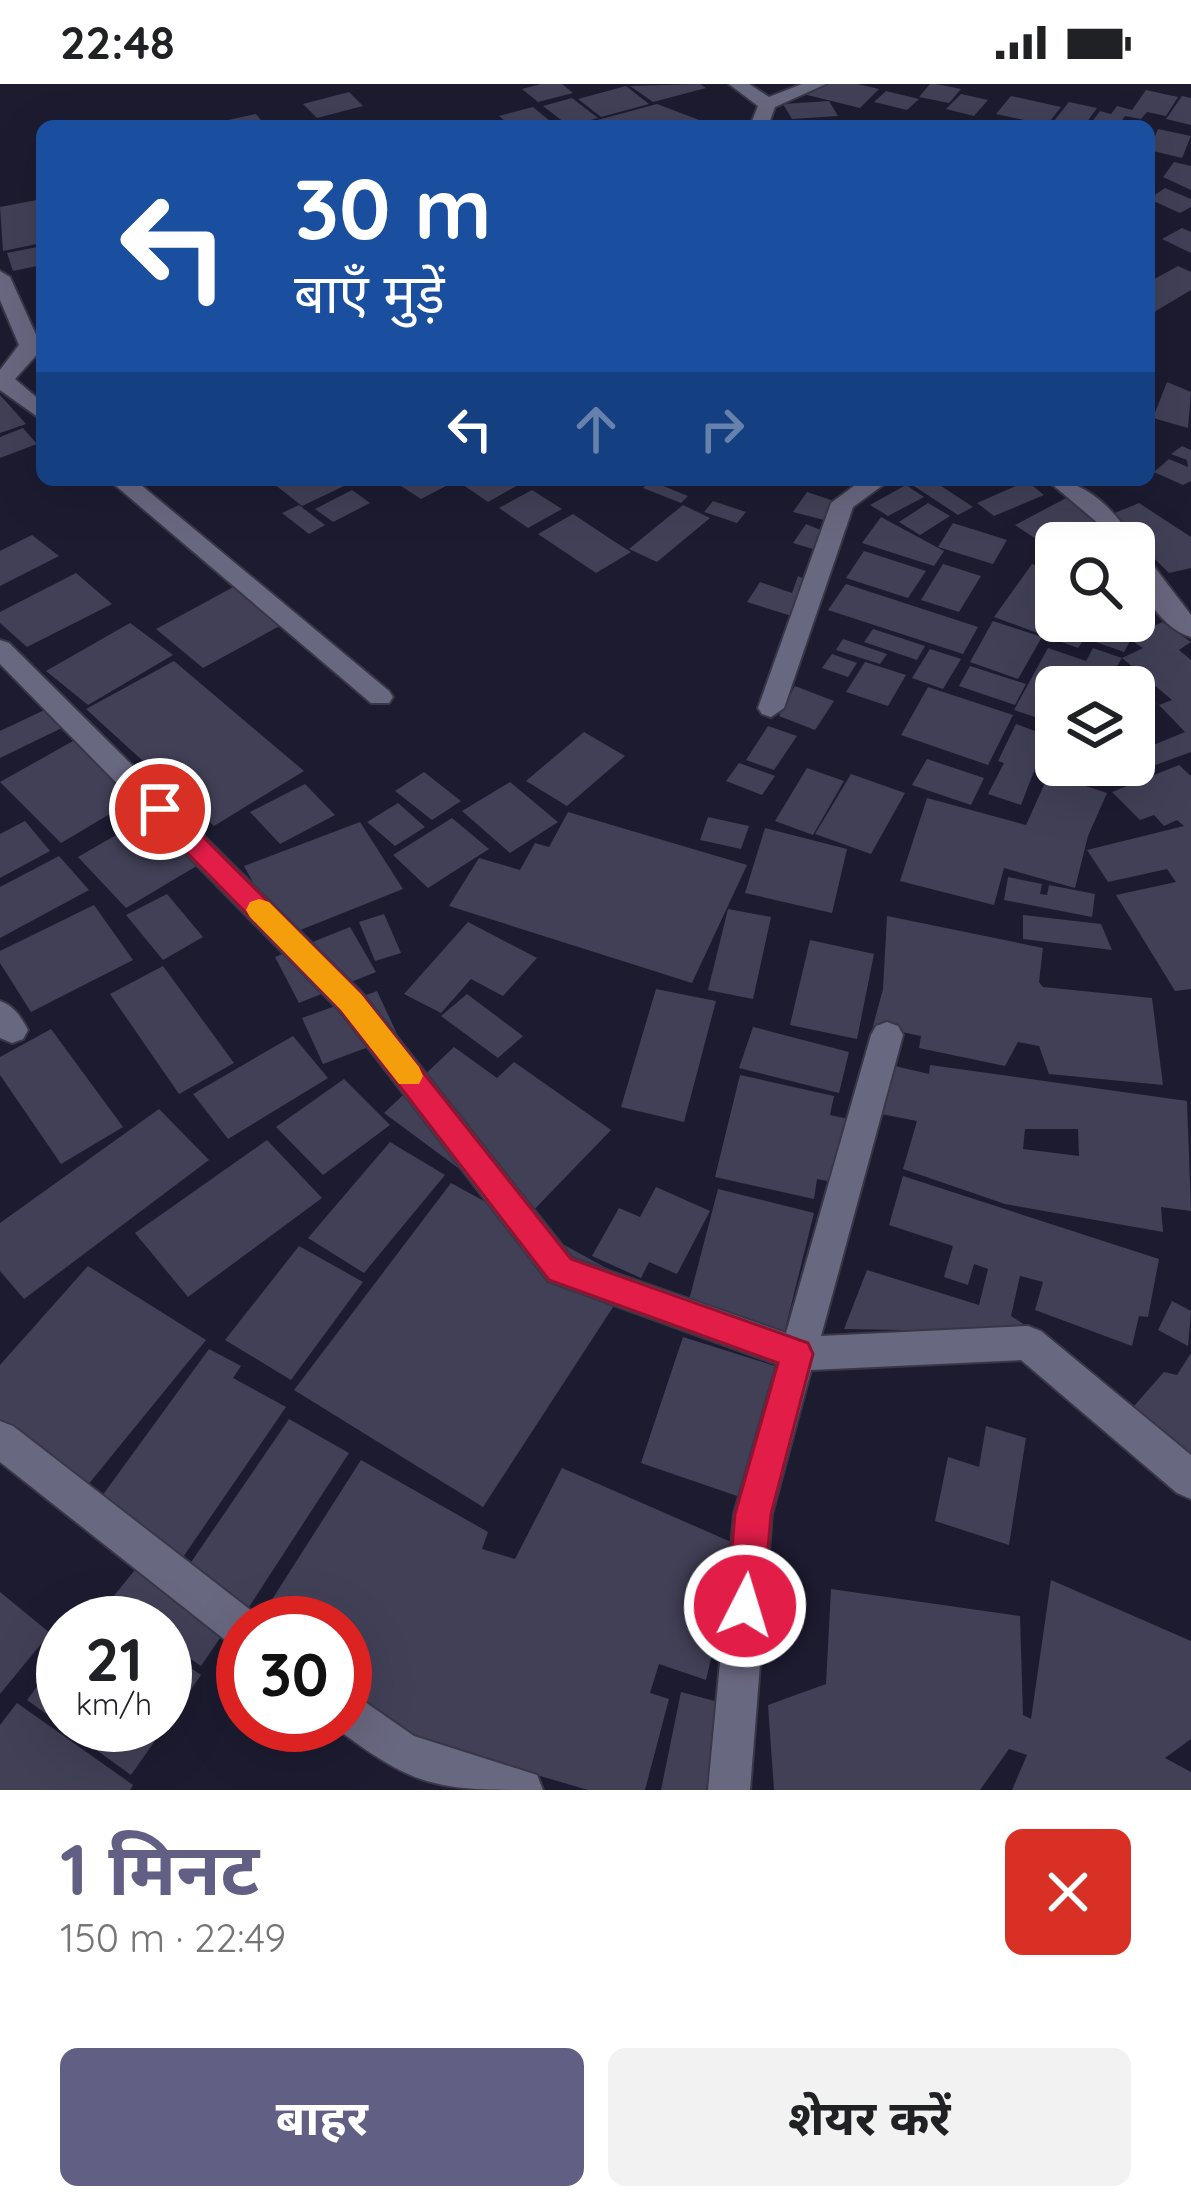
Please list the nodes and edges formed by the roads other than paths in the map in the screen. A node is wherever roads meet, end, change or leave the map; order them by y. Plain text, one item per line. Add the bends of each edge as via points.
1 (738, 84) edge
2 (817, 84) edge
3 (767, 104) junction
4 (760, 120) edge
5 (0, 277) edge
6 (36, 344) edge
7 (2, 383) edge
8 (36, 408) edge
9 (129, 486) edge
10 (868, 486) edge
11 (1067, 486) edge
12 (1110, 522) edge
13 (1155, 587) edge
14 (1191, 629) edge
15 (0, 649) edge
16 (380, 698) dead end
17 (771, 708) dead end
18 (887, 1035) dead end
19 (796, 1354) junction
20 (0, 1439) edge
21 (1191, 1480) edge
22 (216, 1608) edge
23 (372, 1730) edge
24 (522, 1790) edge
25 (729, 1790) edge

1 - 3 street
2 - 3 street
3 - 4 street
5 - 6 street
6 - 7 street
7 - 8 street
9 - 16 street
10 - 17 street via 843,502
11 - 12 street
13 - 14 street
15 - 19 street via 351,1002 560,1270
18 - 19 street
19 - 21 street via 1028,1343
19 - 25 street via 753,1514
20 - 22 street
23 - 24 street via 403,1754

